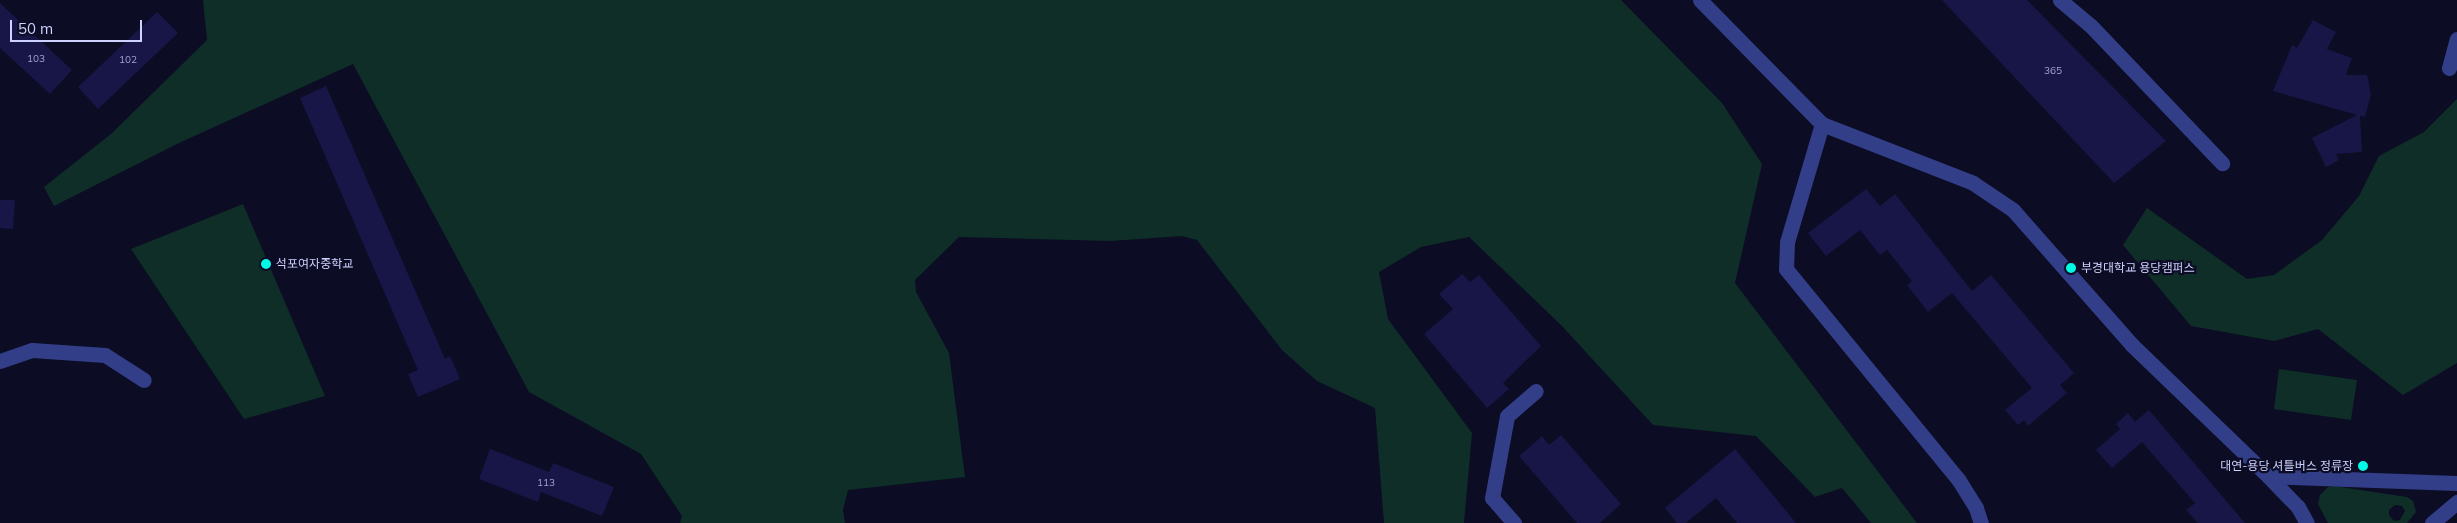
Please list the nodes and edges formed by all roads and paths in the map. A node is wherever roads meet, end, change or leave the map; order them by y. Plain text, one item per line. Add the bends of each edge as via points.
1 (1700, 0) edge
2 (2060, 0) edge
3 (2457, 39) edge
4 (2449, 68) dead end
5 (1822, 124) junction
6 (2222, 163) dead end
7 (0, 361) edge
8 (144, 380) dead end
9 (1536, 391) dead end
10 (2268, 476) junction
11 (2457, 483) edge
12 (2457, 502) edge
13 (1514, 523) edge
14 (1981, 523) edge
15 (2308, 523) edge
16 (2432, 523) edge

1 - 5 street
2 - 6 street via 2092,26
3 - 4 street
5 - 10 street via 1973,183 2013,210 2132,345
5 - 14 street via 1787,242 1786,269 1958,479 1976,508
7 - 8 street via 32,350 105,355
9 - 13 street via 1507,416 1492,498
10 - 11 street
10 - 15 street via 2298,507
12 - 16 street

